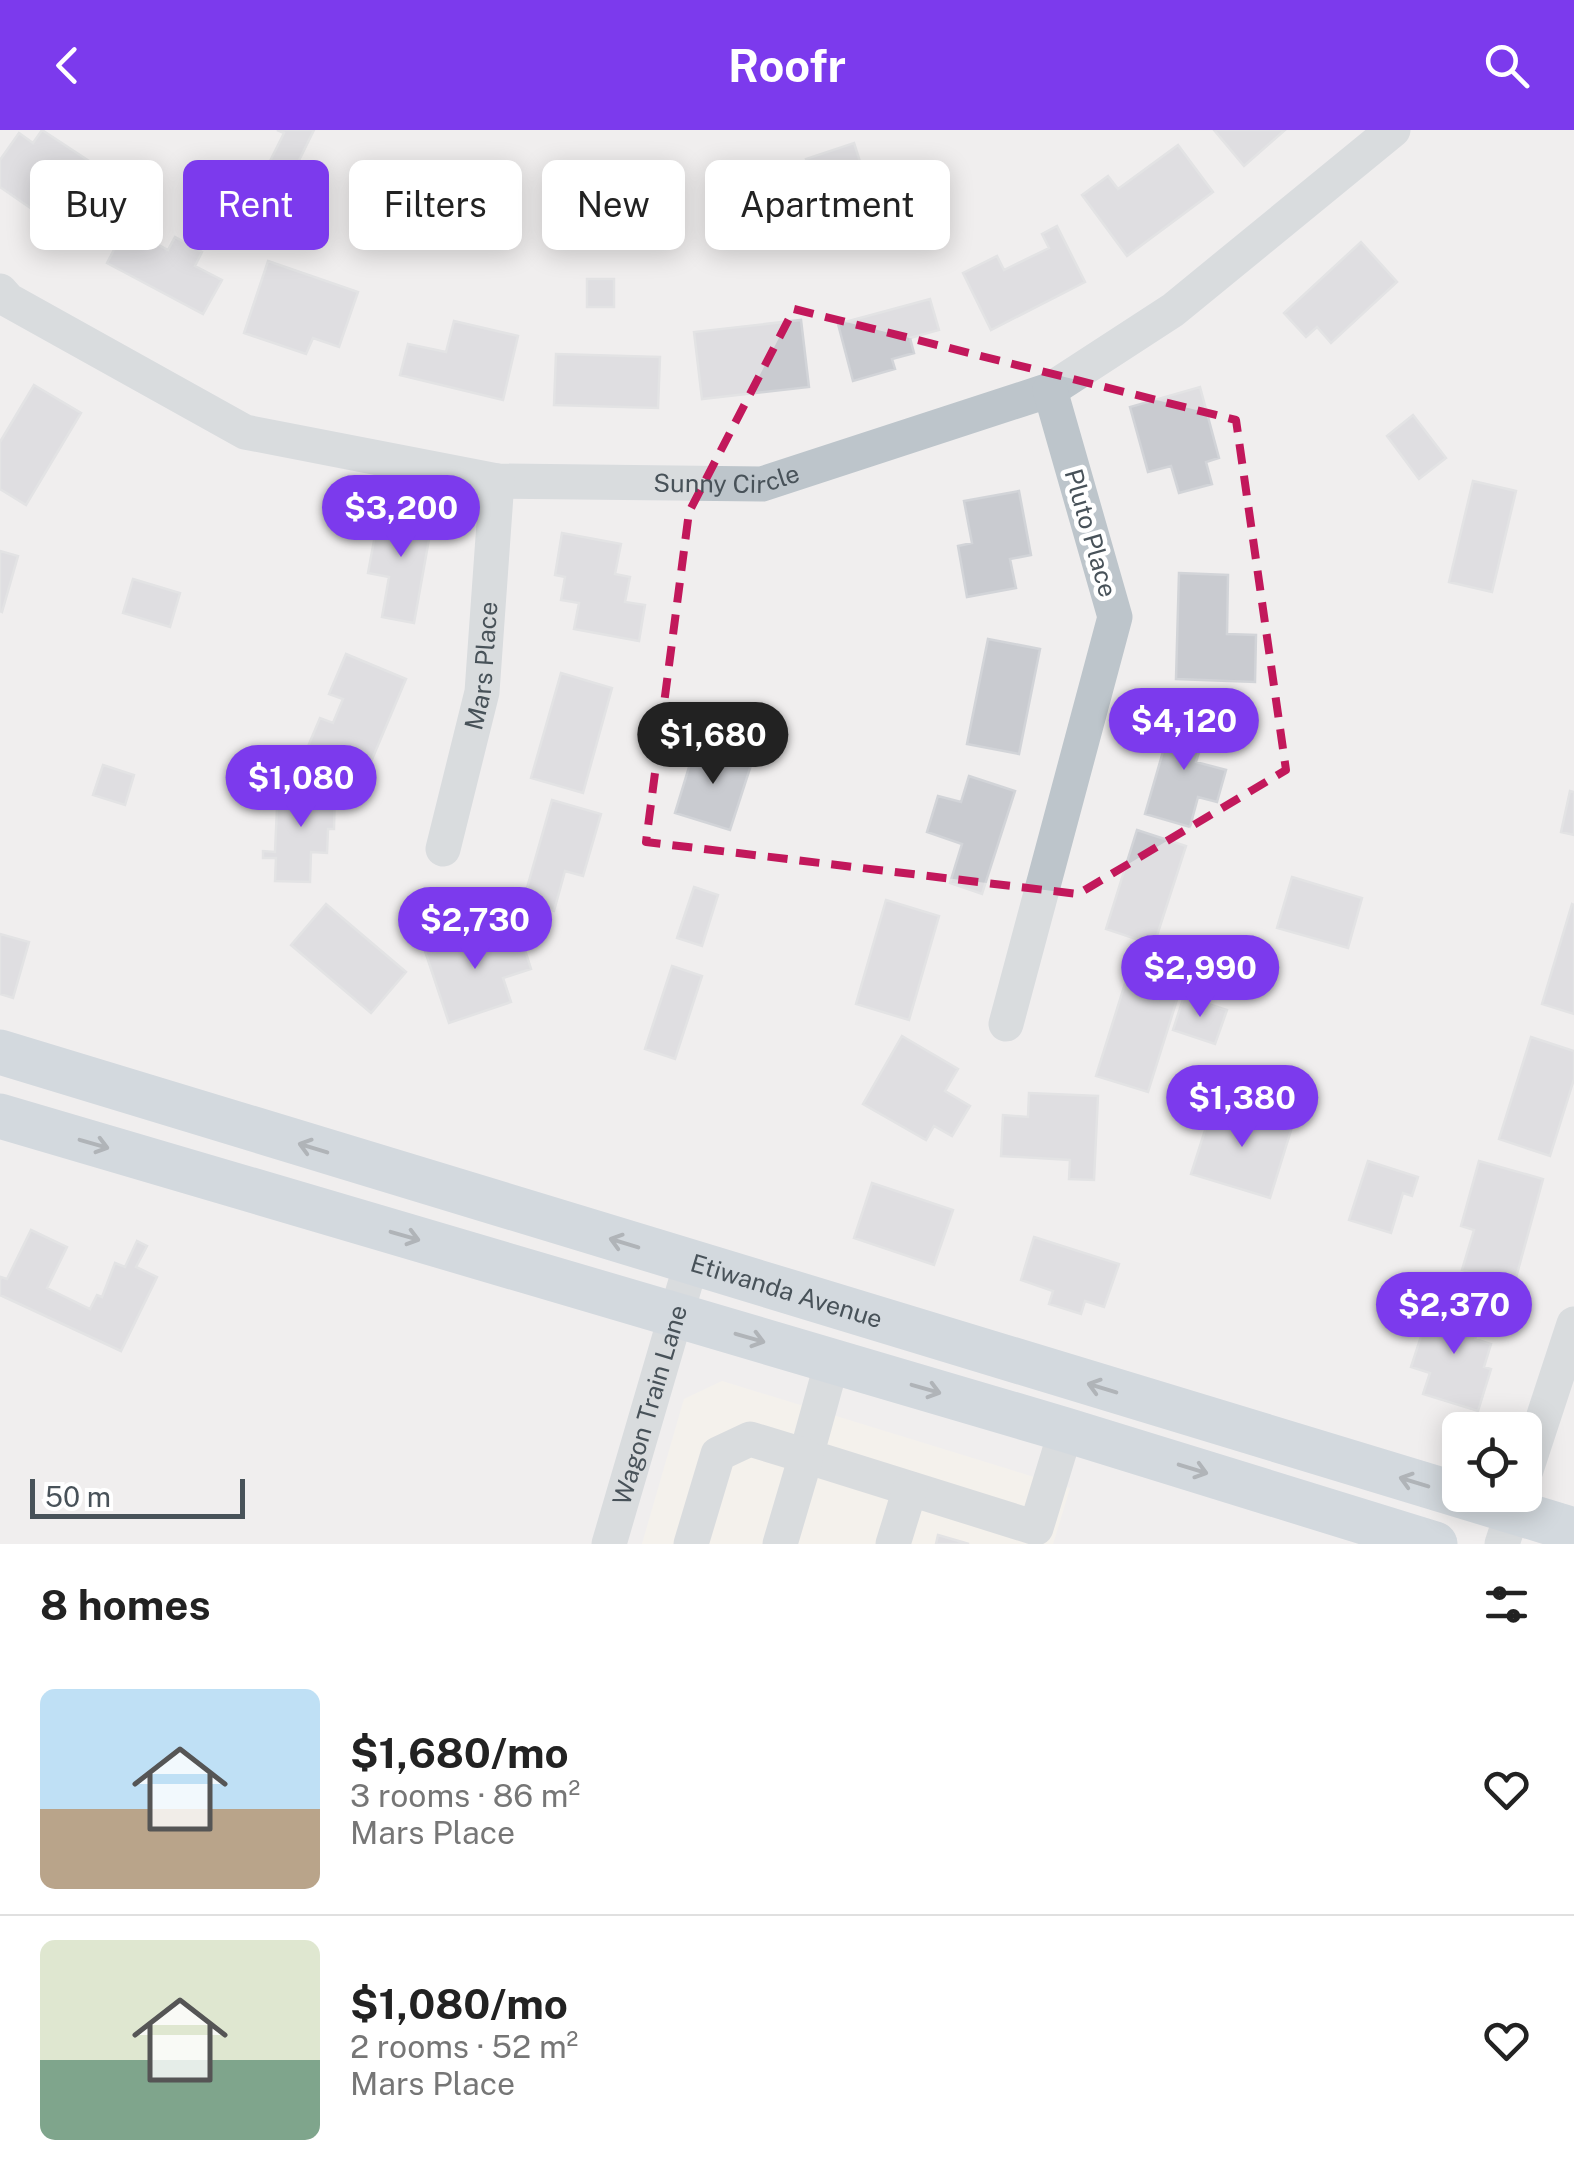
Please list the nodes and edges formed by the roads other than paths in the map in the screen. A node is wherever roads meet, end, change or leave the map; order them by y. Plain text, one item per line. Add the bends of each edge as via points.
1 (1393, 130) edge
2 (3, 301) edge
3 (1050, 390) junction
4 (497, 481) junction
5 (443, 848) dead end
6 (1006, 1024) dead end
7 (0, 1052) edge
8 (0, 1116) edge
9 (691, 1264) junction
10 (678, 1316) junction
11 (1574, 1324) edge
12 (832, 1362) junction
13 (1542, 1421) edge
14 (1066, 1430) junction
15 (806, 1456) junction
16 (1442, 1485) edge
17 (910, 1489) junction
18 (1529, 1512) edge
19 (1574, 1530) edge
20 (1034, 1536) edge
21 (609, 1544) edge
22 (691, 1544) edge
23 (780, 1544) edge
24 (893, 1544) edge
25 (1435, 1544) edge

1 - 3 street, Sunny Circle via 1172,310
2 - 4 street, Sunny Circle via 245,432
3 - 4 street, Sunny Circle via 762,484
3 - 6 street, Pluto Place via 1114,618
4 - 5 street, Mars Place via 482,692
9 -> 7 main road, Etiwanda Avenue
8 -> 10 main road
9 - 10 street, Wagon Train Lane
16 -> 9 main road, Etiwanda Avenue
10 -> 12 main road
10 - 21 street, Wagon Train Lane
11 - 13 street
12 -> 14 main road
12 - 15 street
14 - 20 street
14 -> 25 main road
15 - 17 street
15 - 22 street via 750,1438 718,1454
15 - 23 street
17 - 20 street
17 - 24 street
18 - 19 main road, Etiwanda Avenue

